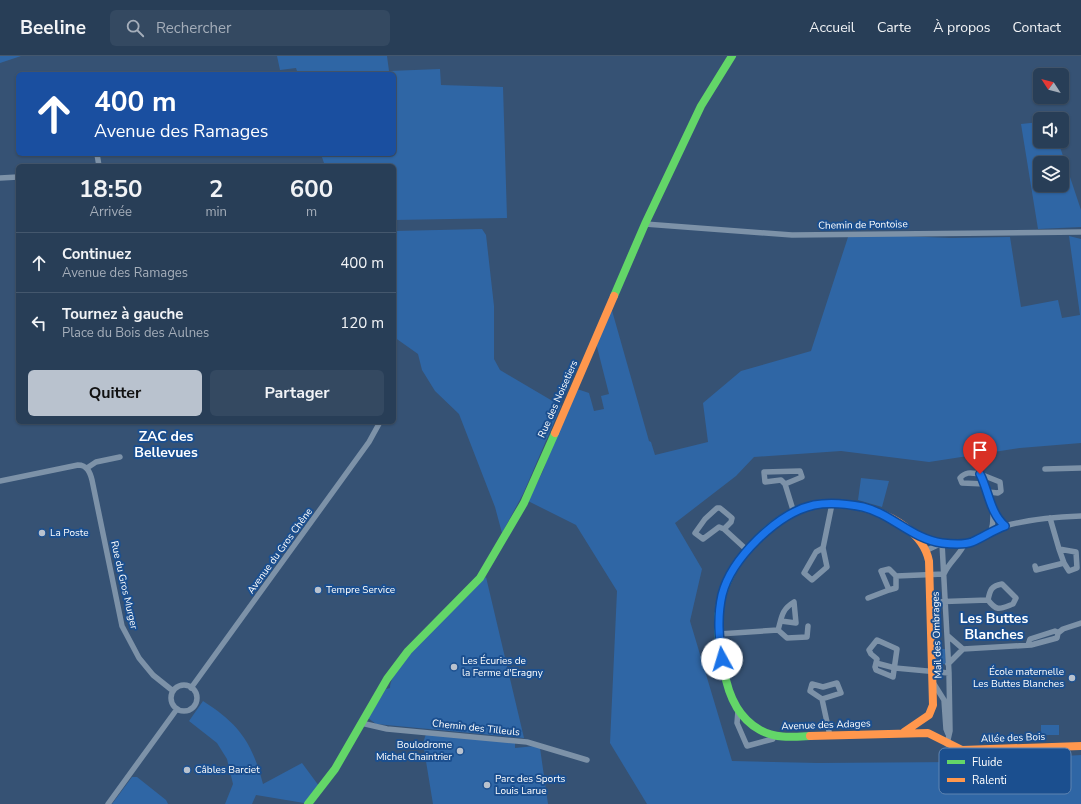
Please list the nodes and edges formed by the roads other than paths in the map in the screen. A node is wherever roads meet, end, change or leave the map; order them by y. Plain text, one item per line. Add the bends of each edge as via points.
1 (732, 56) edge
2 (0, 178) edge
3 (16, 178) edge
4 (645, 224) junction
5 (1081, 232) edge
6 (379, 424) edge
7 (120, 457) dead end
8 (87, 468) junction
9 (1081, 468) edge
10 (1044, 469) dead end
11 (980, 474) junction
12 (0, 481) edge
13 (785, 484) junction
14 (985, 484) junction
15 (988, 492) junction
16 (832, 504) junction
17 (794, 513) junction
18 (994, 513) junction
19 (1081, 516) edge
20 (1050, 518) junction
21 (1005, 526) junction
22 (724, 529) junction
23 (991, 531) junction
24 (917, 536) junction
25 (942, 543) junction
26 (965, 543) junction
27 (823, 548) junction
28 (1059, 549) junction
29 (748, 551) junction
30 (925, 551) junction
31 (1064, 563) junction
32 (1035, 566) dead end
33 (944, 574) junction
34 (929, 575) junction
35 (896, 576) junction
36 (889, 590) junction
37 (868, 598) dead end
38 (988, 600) junction
39 (930, 602) junction
40 (946, 602) junction
41 (781, 621) dead end
42 (1081, 623) edge
43 (808, 626) dead end
44 (778, 630) junction
45 (719, 634) junction
46 (947, 635) junction
47 (963, 649) junction
48 (876, 663) junction
49 (948, 664) junction
50 (895, 668) junction
51 (932, 672) junction
52 (949, 674) junction
53 (933, 683) junction
54 (191, 688) junction
55 (173, 692) junction
56 (822, 699) junction
57 (177, 709) junction
58 (738, 711) junction
59 (361, 723) junction
60 (904, 732) junction
61 (948, 734) junction
62 (774, 736) junction
63 (830, 736) junction
64 (947, 744) junction
65 (1081, 746) edge
66 (957, 748) edge
67 (1022, 748) edge
68 (587, 760) dead end
69 (108, 804) edge
70 (308, 804) edge

1 - 4 street, Rue des Noisetiers via 701,106
2 - 3 street
4 - 5 street, Chemin de Pontoise via 792,235
4 - 59 street, Rue des Noisetiers via 524,503 494,556 480,578 408,651 387,679
6 - 54 street, Avenue du Gros Chêne via 369,442
7 - 8 street via 92,463
8 - 12 street via 78,466
8 - 55 street, Rue du Gros Murger via 92,480 122,626 142,663
9 - 10 street
11 - 14 street
11 - 14 street via 970,472 960,478 962,483
11 - 15 street via 1000,482 1001,491
13 - 13 street via 802,477 800,471 764,472 765,482 781,480
13 - 17 street
14 - 15 street
15 - 18 street
16 - 17 street, Avenue des Adages via 815,505
16 - 24 street, Avenue des Adages via 878,511
16 - 27 street
17 - 29 street, Avenue des Adages via 767,531
18 - 21 street
18 - 23 street
19 - 20 street
20 - 21 street
20 - 28 street
21 - 23 street
22 - 22 street via 719,527 703,539 695,533 717,508 732,518
22 - 29 street
23 - 26 street via 972,542
24 - 25 street
24 - 30 street, Mail des Ombrages
25 - 26 street
25 - 30 street
25 - 33 street, Mail des Ombrages
26 - 33 street via 962,551 948,565
27 - 27 street via 827,567 812,580 804,574 816,552
28 - 31 street
28 - 31 street via 1076,552 1077,568 1069,571
29 - 45 street, Avenue des Adages via 738,563 723,594
30 - 34 street, Mail des Ombrages
31 - 32 street via 1036,570
33 - 34 street
33 - 40 street, Mail des Ombrages
34 - 35 street
34 - 39 street, Mail des Ombrages
35 - 36 street via 896,588
35 - 36 street via 889,568 882,571
36 - 37 street
38 - 38 street via 991,588 1002,584 1016,598 1013,604 998,609
38 - 40 street
39 - 40 street
39 - 51 street, Mail des Ombrages
40 - 46 street, Mail des Ombrages
41 - 44 street
42 - 47 street via 1058,633 1054,631 1030,639 1028,645
43 - 44 street via 807,637 786,638
44 - 45 street
45 - 58 street, Avenue des Adages via 728,687
46 - 47 street
46 - 49 street, Mail des Ombrages
47 - 49 street
48 - 50 street
48 - 50 street via 876,670 893,677
48 - 50 street via 877,659 869,650 877,640 897,649
49 - 52 street, Mail des Ombrages
50 - 51 street
51 - 52 street
51 - 53 street, Mail des Ombrages
52 - 61 street, Mail des Ombrages
53 - 60 street, Mail des Ombrages via 933,705 929,716
53 - 61 street via 944,700
54 - 55 street via 181,686
54 - 57 street via 196,698 193,706 186,711
55 - 57 street via 171,700
56 - 56 street via 810,691 812,684 823,687 837,683 841,693
56 - 63 street
57 - 69 street
58 - 62 street, Avenue des Adages via 758,728
58 - 62 street via 737,723 747,746 773,739
59 - 68 street, Chemin des Tilleuls via 387,729 527,742
59 - 70 street, Rue des Noisetiers via 328,779
60 - 63 street, Avenue des Adages
60 - 64 street, Avenue des Adages via 933,734
61 - 64 street, Mail des Ombrages
62 - 63 street, Avenue des Adages
64 - 66 street, Allée des Bois
65 - 67 street, Allée des Bois

